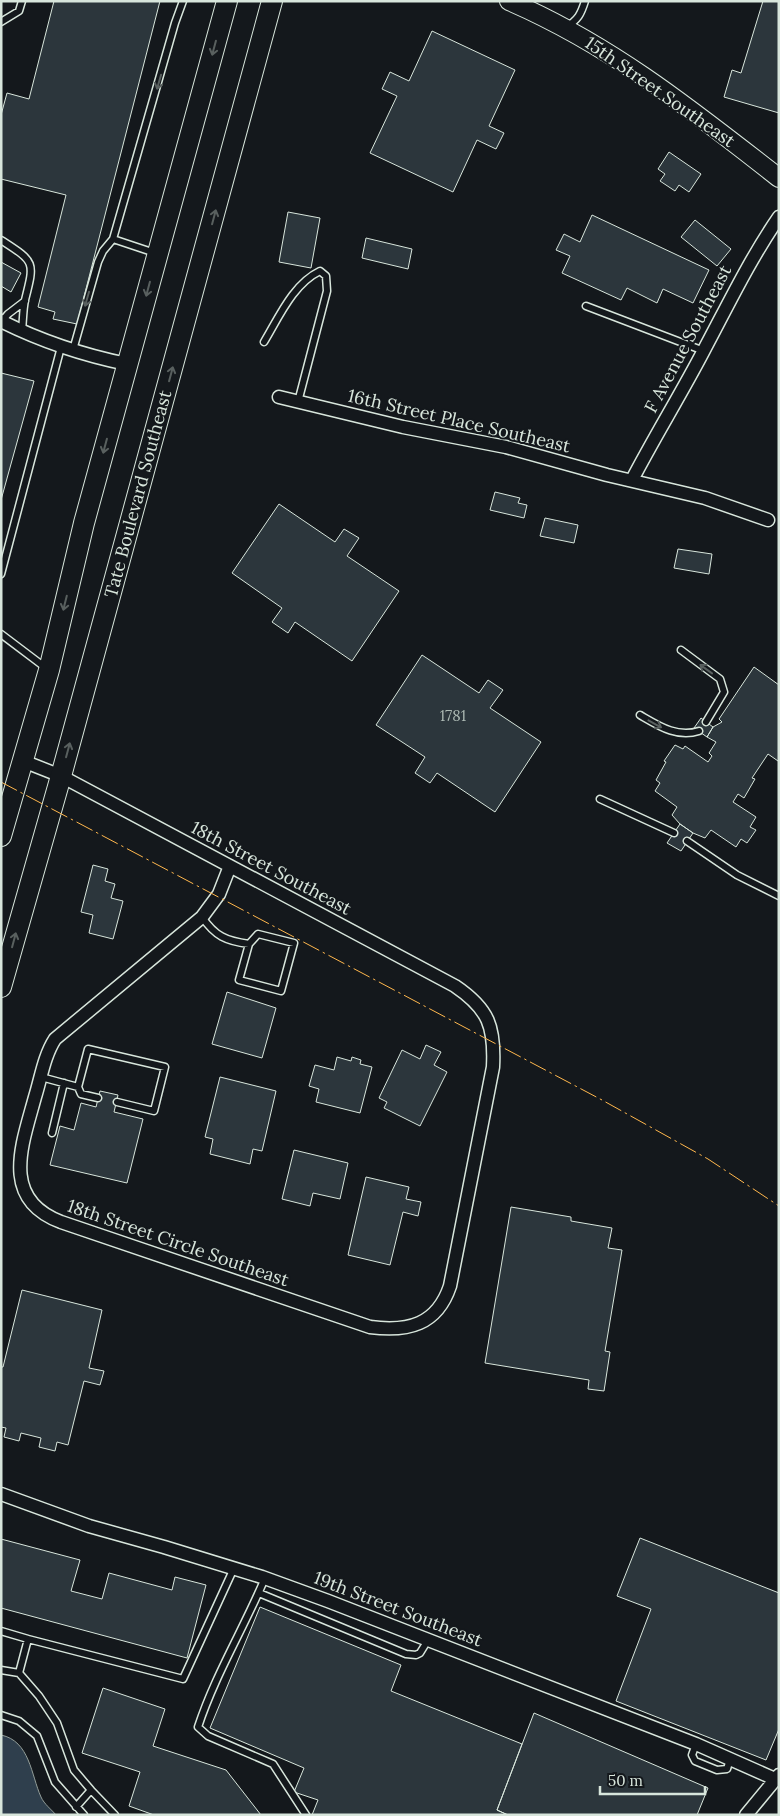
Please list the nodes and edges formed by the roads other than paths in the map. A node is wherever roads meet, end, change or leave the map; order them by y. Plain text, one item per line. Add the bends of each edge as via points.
1 (22, 1) edge
2 (183, 1) edge
3 (227, 1) edge
4 (272, 1) edge
5 (509, 1) edge
6 (584, 1) edge
7 (531, 6) edge
8 (1, 22) edge
9 (565, 28) junction
10 (779, 178) edge
11 (779, 217) edge
12 (113, 239) junction
13 (1, 240) edge
14 (158, 254) junction
15 (25, 301) junction
16 (586, 306) dead end
17 (2, 321) edge
18 (22, 331) junction
19 (264, 342) dead end
20 (67, 348) junction
21 (704, 351) junction
22 (127, 364) junction
23 (279, 397) dead end
24 (298, 402) junction
25 (632, 480) junction
26 (768, 520) dead end
27 (1, 574) edge
28 (1, 634) edge
29 (681, 650) dead end
30 (49, 670) junction
31 (640, 715) dead end
32 (706, 722) dead end
33 (699, 731) dead end
34 (23, 761) junction
35 (61, 776) junction
36 (600, 799) dead end
37 (674, 833) dead end
38 (1, 836) edge
39 (688, 841) dead end
40 (230, 866) junction
41 (779, 896) edge
42 (202, 917) junction
43 (249, 944) junction
44 (1, 987) edge
45 (490, 1024) joint
46 (41, 1077) junction
47 (64, 1083) junction
48 (78, 1087) junction
49 (98, 1098) dead end
50 (117, 1102) dead end
51 (52, 1133) dead end
52 (1, 1494) edge
53 (234, 1568) junction
54 (265, 1578) junction
55 (259, 1593) junction
56 (1, 1631) edge
57 (28, 1640) junction
58 (428, 1640) junction
59 (1, 1670) edge
60 (20, 1673) junction
61 (1, 1715) edge
62 (777, 1777) edge
63 (91, 1790) junction
64 (76, 1807) junction
65 (84, 1815) edge
66 (115, 1815) edge
67 (306, 1815) edge
68 (746, 1815) edge

1 - 8 lane via 19,11
2 -> 12 lane
3 -> 14 main road
35 -> 4 main road, Tate Boulevard Southeast
5 - 7 street, 15th Street Southeast
6 - 9 lane via 580,16
7 - 9 street, 15th Street Southeast
9 - 10 street, 15th Street Southeast via 655,83
11 - 21 street, F Avenue Southeast via 748,265
12 - 14 lane
12 -> 20 lane via 98,262
13 - 15 lane via 20,252 32,268
14 -> 22 main road
15 - 17 lane
15 - 18 lane
16 - 21 lane
17 - 18 street
18 - 20 street
19 - 24 lane via 296,290 320,271 326,276 327,291
20 - 22 street
20 - 27 lane
21 - 25 street, F Avenue Southeast
22 -> 30 main road
23 - 24 street, 16th Street Place Southeast
24 - 25 street, 16th Street Place Southeast via 506,447
25 - 26 street, 16th Street Place Southeast via 705,498
28 - 30 lane
32 -> 29 lane via 724,692 720,679
30 - 34 main road
31 -> 33 lane via 671,732 689,735
34 - 35 street, 18th Street Southeast
34 - 38 main road
35 - 40 street, 18th Street Southeast
44 -> 35 main road, Tate Boulevard Southeast
36 - 37 lane
39 - 41 lane via 737,875
40 - 42 street, 18th Street Circle Southeast via 219,894
40 - 45 street, 18th Street Southeast via 455,986 476,1003
42 - 43 lane via 216,934
42 - 46 street, 18th Street Circle Southeast via 61,1032 50,1047
43 - 43 lane via 258,934 294,943 281,991 239,980
45 - 46 street, 18th Street Circle Southeast via 493,1067 450,1286 439,1309 427,1320 403,1328 370,1327 44,1215 26,1196 18,1171 19,1153
46 - 47 lane
47 - 48 lane
47 - 51 lane
48 - 49 lane via 81,1094
48 - 50 lane via 88,1050 165,1067 154,1111
52 - 53 street, 19th Street Southeast via 89,1526
53 - 54 street, 19th Street Southeast
53 - 57 lane via 183,1679
54 - 55 lane
54 - 58 street, 19th Street Southeast
55 - 58 lane via 406,1654 420,1653
55 - 67 lane via 198,1727 208,1736 274,1764
56 - 57 lane
57 - 60 lane
58 - 62 street, 19th Street Southeast
59 - 60 lane
60 - 63 lane via 57,1723 74,1770
61 - 64 lane via 19,1721 37,1736 55,1782
62 - 68 street
63 - 64 lane
63 - 66 lane
64 - 65 lane

